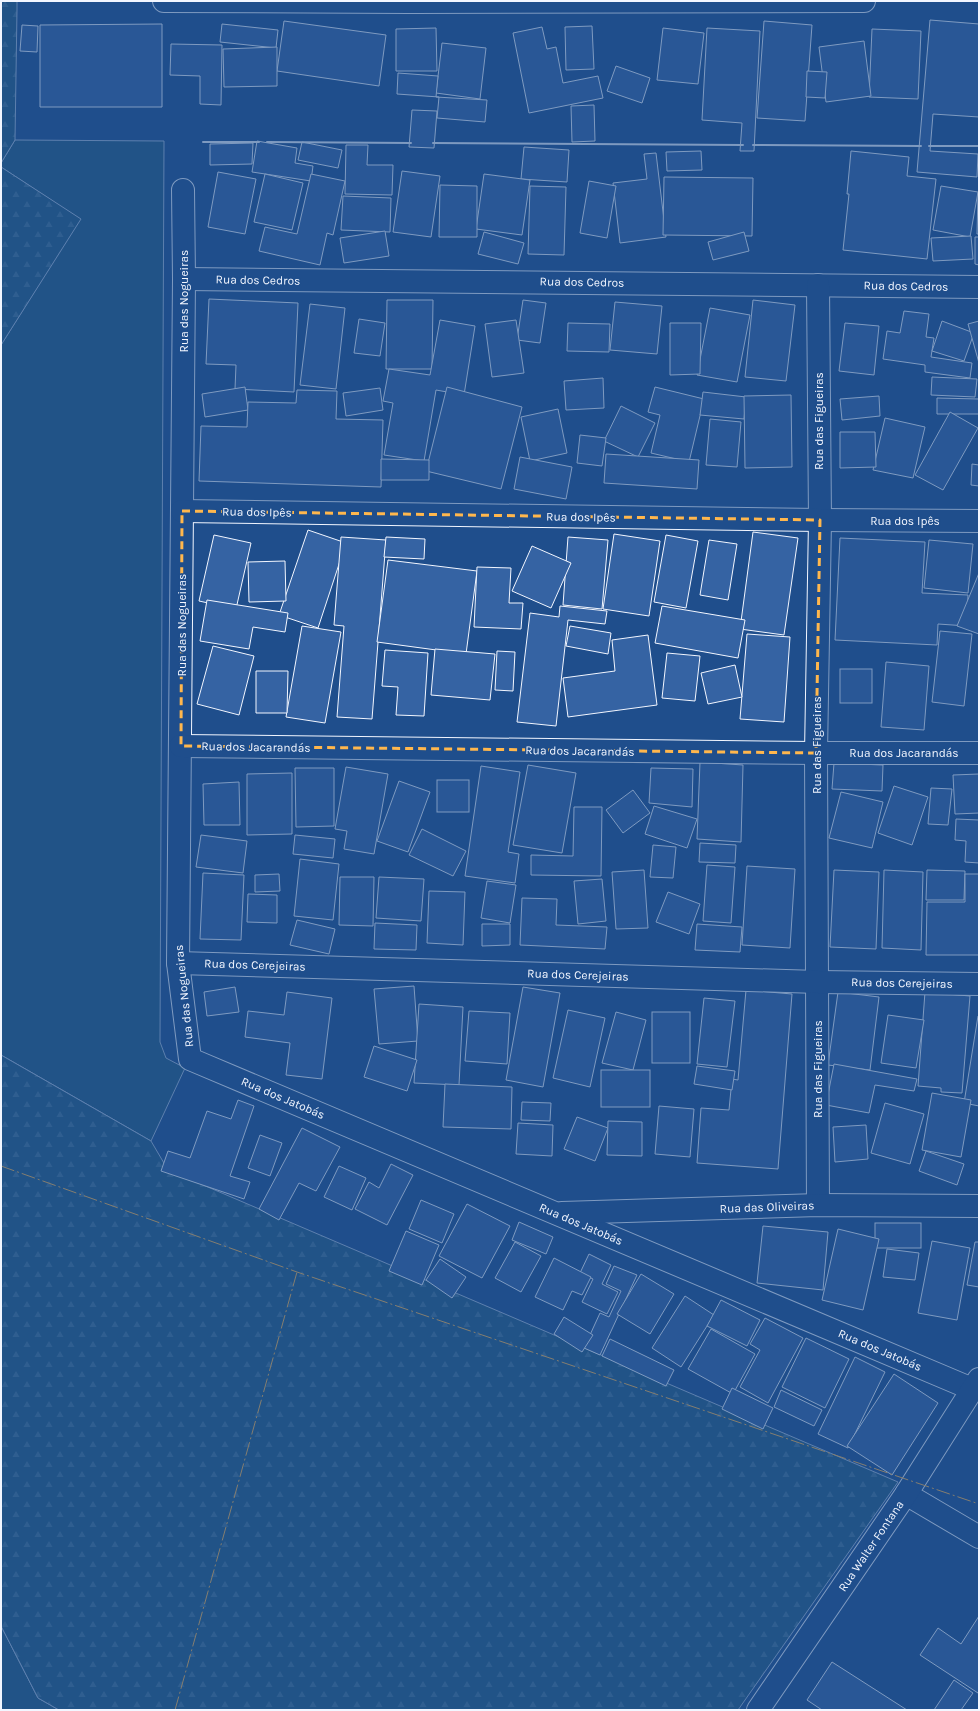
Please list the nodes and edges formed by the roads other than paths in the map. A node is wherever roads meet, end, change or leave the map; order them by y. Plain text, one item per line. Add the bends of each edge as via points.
1 (164, 1) edge
2 (797, 1) edge
3 (864, 1) edge
4 (410, 2) edge
5 (183, 190) dead end
6 (184, 279) junction
7 (818, 285) junction
8 (979, 287) edge
9 (182, 511) junction
10 (820, 520) junction
11 (979, 521) edge
12 (181, 746) junction
13 (816, 753) junction
14 (979, 753) edge
15 (178, 963) junction
16 (818, 982) junction
17 (979, 984) edge
18 (190, 1059) joint
19 (818, 1205) junction
20 (979, 1206) edge
21 (556, 1213) junction
22 (976, 1384) edge
23 (906, 1494) junction
24 (979, 1537) edge
25 (758, 1710) edge

1 - 4 street
2 - 3 street
2 - 4 street
5 - 6 street, Rua das Nogueiras
6 - 7 street, Rua dos Cedros
6 - 9 street, Rua das Nogueiras
7 - 8 street, Rua dos Cedros
7 - 10 street, Rua das Figueiras
9 - 10 street, Rua dos Ipês
9 - 12 street, Rua das Nogueiras
10 - 11 street, Rua dos Ipês
10 - 13 street, Rua das Figueiras
12 - 13 street, Rua dos Jacarandás
12 - 15 street, Rua das Nogueiras
13 - 14 street, Rua dos Jacarandás
13 - 16 street, Rua das Figueiras
15 - 16 street, Rua dos Cerejeiras
15 - 18 street, Rua das Nogueiras
16 - 17 street, Rua dos Cerejeiras
16 - 19 street, Rua das Figueiras
18 - 21 street, Rua dos Jatobás
19 - 20 street, Rua das Oliveiras
19 - 21 street, Rua das Oliveiras
21 - 22 street, Rua dos Jatobás
22 - 23 street, Rua Walter Fontana
23 - 24 street
23 - 25 street, Rua Walter Fontana

